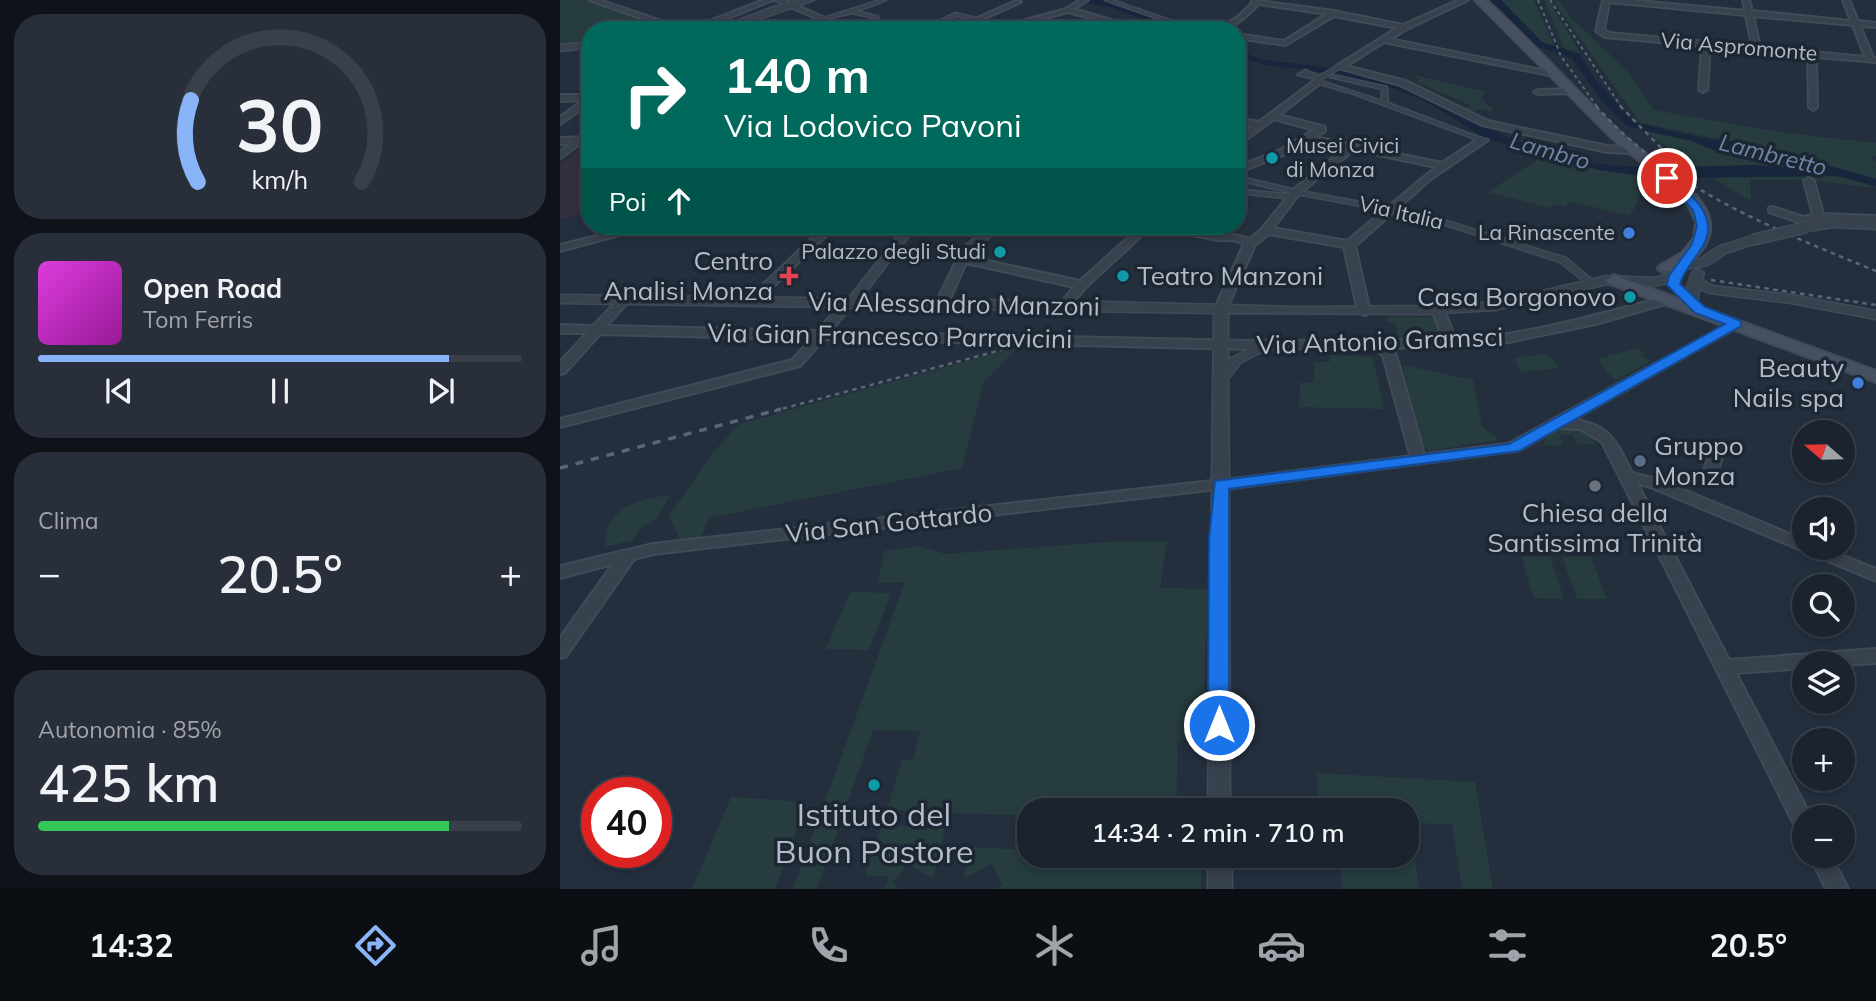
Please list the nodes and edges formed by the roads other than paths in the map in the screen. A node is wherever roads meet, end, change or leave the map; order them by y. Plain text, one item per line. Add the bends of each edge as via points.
1 (592, 0) edge
2 (620, 0) edge
3 (770, 0) edge
4 (778, 0) edge
5 (810, 0) edge
6 (884, 0) edge
7 (1107, 0) edge
8 (1311, 0) edge
9 (1465, 0) edge
10 (1480, 0) edge
11 (1606, 0) edge
12 (1746, 0) edge
13 (1846, 0) edge
14 (1083, 1) edge
15 (1256, 1) edge
16 (1018, 2) dead end
17 (607, 5) junction
18 (791, 5) junction
19 (1298, 7) junction
20 (1068, 10) junction
21 (852, 12) junction
22 (1334, 13) junction
23 (1749, 13) junction
24 (823, 19) joint
25 (979, 19) junction
26 (655, 21) edge
27 (721, 21) edge
28 (743, 21) edge
29 (873, 21) edge
30 (942, 21) edge
31 (989, 21) edge
32 (1024, 21) edge
33 (1110, 21) edge
34 (1169, 21) edge
35 (1234, 21) edge
36 (1855, 23) junction
37 (1876, 25) edge
38 (1404, 27) junction
39 (1246, 37) edge
40 (1383, 40) junction
41 (1706, 44) junction
42 (581, 46) edge
43 (560, 48) edge
44 (1756, 48) junction
45 (1812, 54) junction
46 (1873, 59) edge
47 (1337, 68) junction
48 (1304, 74) dead end
49 (1556, 75) junction
50 (1330, 76) junction
51 (1319, 80) junction
52 (1703, 90) dead end
53 (1573, 91) junction
54 (1538, 92) dead end
55 (560, 98) edge
56 (581, 98) edge
57 (1385, 104) junction
58 (581, 105) edge
59 (1813, 107) dead end
60 (1275, 117) junction
61 (560, 121) edge
62 (1246, 122) edge
63 (1261, 125) junction
64 (1246, 136) edge
65 (1309, 138) junction
66 (581, 140) edge
67 (1483, 140) joint
68 (560, 141) edge
69 (581, 143) edge
70 (1353, 146) junction
71 (1631, 150) junction
72 (560, 156) edge
73 (1246, 164) edge
74 (1443, 166) junction
75 (1246, 181) edge
76 (1809, 181) dead end
77 (1246, 192) edge
78 (1292, 197) junction
79 (1392, 209) junction
80 (1773, 210) dead end
81 (1819, 217) junction
82 (1876, 219) edge
83 (1876, 225) edge
84 (1267, 230) junction
85 (612, 235) edge
86 (822, 235) edge
87 (904, 235) edge
88 (985, 235) edge
89 (1137, 235) edge
90 (1208, 235) edge
91 (1232, 235) edge
92 (1235, 237) junction
93 (1250, 243) junction
94 (1349, 245) junction
95 (560, 248) edge
96 (961, 259) junction
97 (1704, 262) junction
98 (1679, 268) junction
99 (1642, 278) junction
100 (1614, 280) junction
101 (1695, 281) junction
102 (1595, 283) junction
103 (1082, 285) junction
104 (560, 299) edge
105 (624, 300) junction
106 (752, 301) junction
107 (1680, 301) junction
108 (849, 303) junction
109 (942, 303) junction
110 (1065, 305) junction
111 (1221, 308) junction
112 (1438, 310) junction
113 (1364, 311) junction
114 (1876, 315) edge
115 (1737, 324) junction
116 (560, 329) edge
117 (597, 329) junction
118 (819, 337) junction
119 (1451, 344) junction
120 (1221, 345) junction
121 (1265, 345) junction
122 (1379, 346) junction
123 (560, 370) edge
124 (1876, 377) edge
125 (1221, 378) junction
126 (1577, 411) junction
127 (560, 423) edge
128 (1559, 424) junction
129 (1600, 433) junction
130 (1718, 445) dead end
131 (1418, 458) junction
132 (1710, 474) dead end
133 (1627, 476) junction
134 (1221, 485) junction
135 (1792, 541) edge
136 (629, 554) junction
137 (1839, 560) edge
138 (560, 572) edge
139 (1876, 575) edge
140 (560, 651) edge
141 (1876, 656) edge
142 (1724, 667) junction
143 (1219, 798) edge
144 (1794, 805) edge
145 (1220, 868) edge
146 (1826, 868) edge
147 (1220, 889) edge
148 (1837, 889) edge

1 - 17 street
2 - 17 street
3 - 27 street
4 - 18 street
5 - 18 street
6 - 21 street
7 - 34 street
8 - 19 street
9 - 38 street
10 - 49 main road
11 - 23 street
11 - 41 street, Via Aspromonte via 1603,33
12 - 23 street
13 - 36 street
14 - 20 street
15 - 19 street
15 - 35 street
16 - 25 street
17 - 26 street
18 - 24 street
18 - 28 street
19 - 22 street
20 - 32 street
20 - 33 street
21 - 24 street
21 - 29 street via 877,17
22 - 38 street
22 - 39 street via 1285,43
23 - 36 street
23 - 44 street
25 - 30 street via 955,15
25 - 31 street
36 - 37 street
36 - 46 street
38 - 40 street
40 - 47 street
40 - 49 street
41 - 44 street, Via Aspromonte
41 - 52 street
42 - 43 street
44 - 45 street, Via Aspromonte
45 - 46 street, Via Aspromonte
45 - 59 street
47 - 50 street
47 - 71 street via 1403,83 1485,123
48 - 51 street
49 - 53 main road
50 - 51 street
50 - 57 street via 1385,88
51 - 57 street
51 - 60 street
53 - 54 street
53 - 71 main road
55 - 56 street
57 - 67 street
58 - 61 street
60 - 63 street
60 - 65 street via 1322,130
62 - 63 street
63 - 64 street
65 - 70 street
65 - 73 street
66 - 68 street
67 - 74 street
69 - 72 street
70 - 74 street
70 - 78 street
71 - 98 main road via 1693,203 1703,222 1698,245
74 - 79 street
75 - 78 street, Via Italia
76 - 81 street
77 - 78 street
78 - 79 street, Via Italia
78 - 84 street
79 - 94 street
79 - 102 street, Via Italia via 1563,260
80 - 81 street via 1802,220
81 - 82 street
83 - 97 street, bridge via 1807,227 1722,250
84 - 93 street
84 - 94 street
85 - 95 street
86 - 106 street
87 - 108 street
88 - 96 street
89 - 103 street
90 - 92 street
91 - 92 street
92 - 93 street
93 - 111 street
94 - 113 street
96 - 103 street
96 - 109 street
97 - 98 street
97 - 101 street
98 - 99 street via 1661,281
98 - 107 main road via 1673,285
99 - 100 street, Via Alessandro Manzoni
99 - 102 street via 1606,277
99 - 107 main road via 1647,289
100 - 102 street, Via Alessandro Manzoni
100 - 107 main road
101 - 107 street via 1691,295
101 - 114 street via 1710,289
102 - 112 street, Via Alessandro Manzoni via 1495,306
103 - 110 street
104 - 105 street, Via Alessandro Manzoni
105 - 106 street, Via Alessandro Manzoni
105 - 117 street
106 - 108 street, Via Alessandro Manzoni
107 - 115 main road
107 - 119 street, Via Antonio Gramsci via 1494,341
108 - 109 street, Via Alessandro Manzoni
108 - 118 street
109 - 110 street, Via Alessandro Manzoni
110 - 111 street, Via Alessandro Manzoni
111 - 113 street, Via Alessandro Manzoni
111 - 120 street
112 - 113 street, Via Alessandro Manzoni
112 - 119 street
115 - 124 main road
115 - 126 street
116 - 117 street, Via Gian Francesco Parravicini
117 - 118 street, Via Gian Francesco Parravicini
117 - 123 street
118 - 120 street, Via Gian Francesco Parravicini
118 - 127 street via 796,363
119 - 122 street, Via Antonio Gramsci
120 - 121 street, Via Antonio Gramsci
120 - 125 street
121 - 122 street, Via Antonio Gramsci
121 - 125 street via 1235,360
122 - 131 street via 1393,365
125 - 134 street
126 - 128 street
126 - 129 street
128 - 129 street via 1569,422
128 - 131 street via 1518,446
129 - 133 street
130 - 132 street
131 - 134 street
133 - 135 street
133 - 142 street
134 - 136 street, Via San Gottardo
134 - 143 street
136 - 138 street, Via San Gottardo
136 - 140 street
137 - 139 street
141 - 142 street
142 - 144 street
145 - 147 street
146 - 148 street

